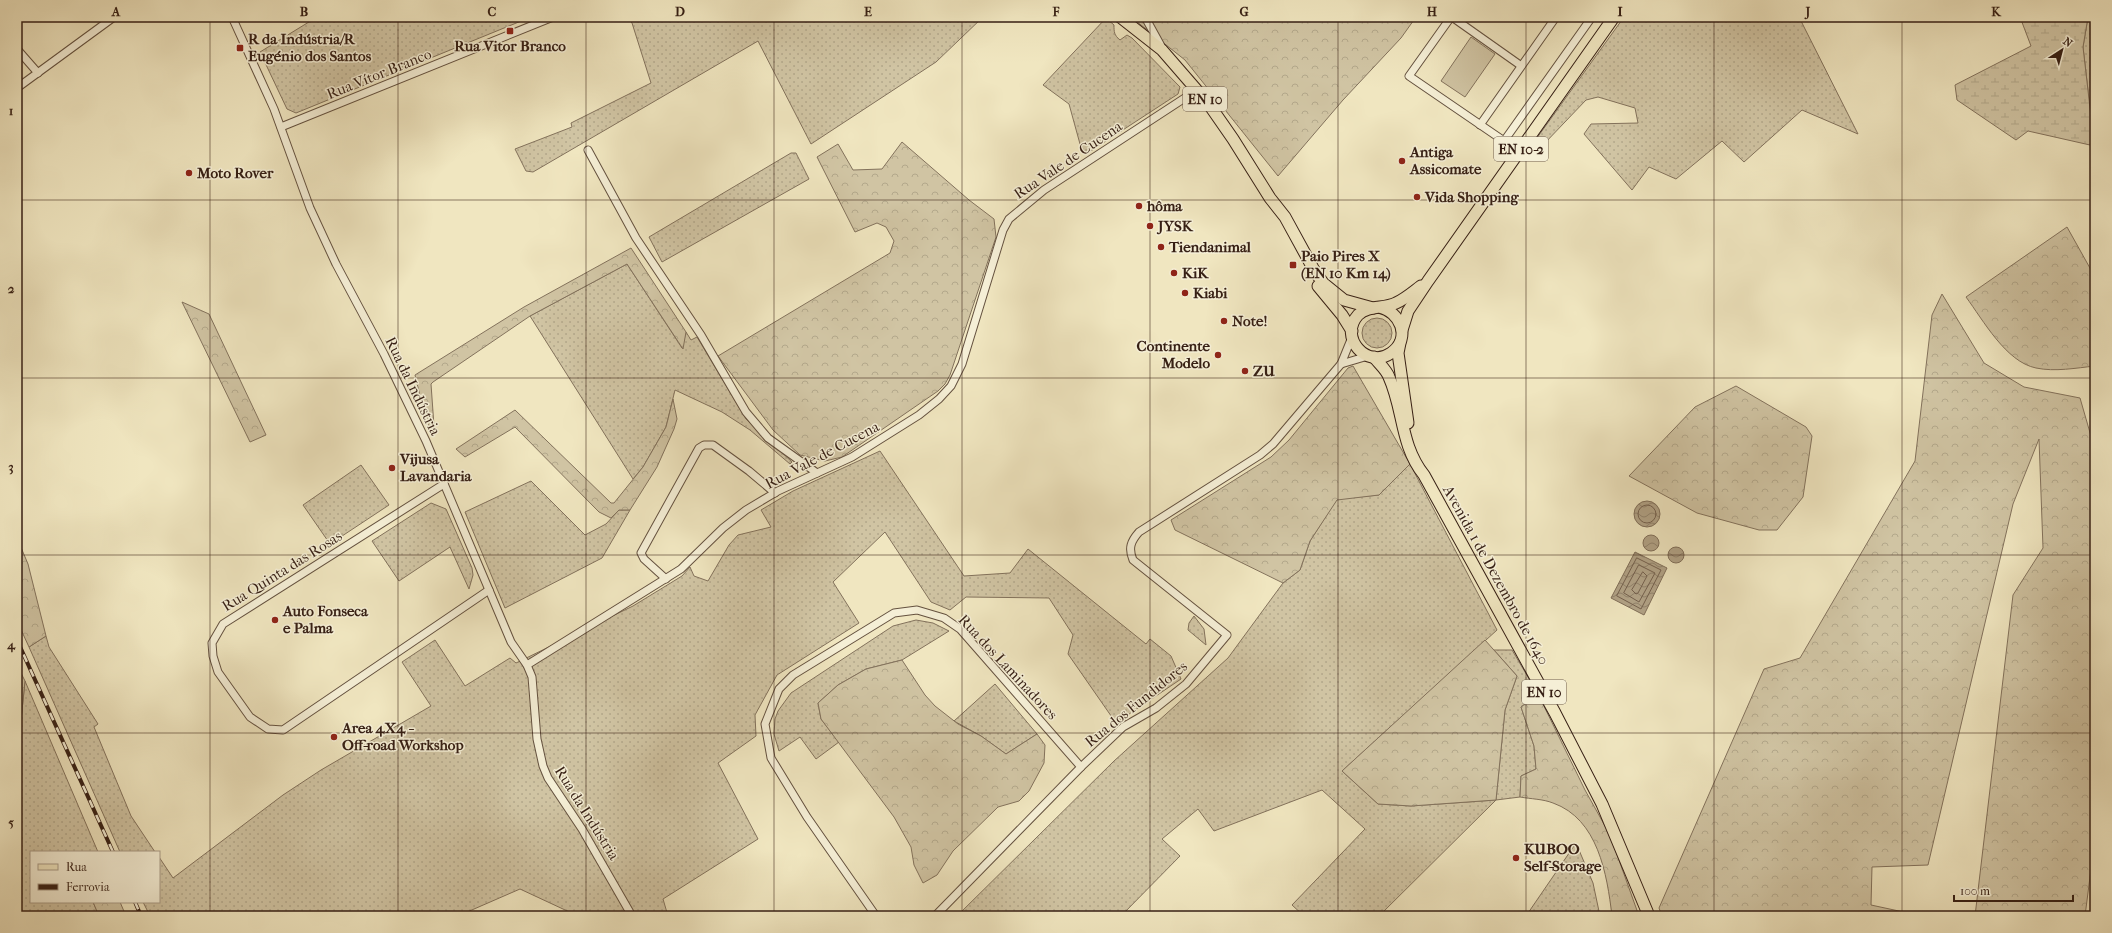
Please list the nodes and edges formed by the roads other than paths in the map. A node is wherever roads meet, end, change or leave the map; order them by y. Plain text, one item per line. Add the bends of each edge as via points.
1 (114, 17) edge
2 (232, 17) edge
3 (553, 17) edge
4 (1120, 17) edge
5 (1145, 17) edge
6 (1451, 17) edge
7 (1556, 17) edge
8 (1592, 17) edge
9 (1614, 17) edge
10 (17, 49) edge
11 (1165, 53) junction
12 (1520, 65) junction
13 (38, 73) junction
14 (17, 88) edge
15 (1197, 90) junction
16 (1480, 125) junction
17 (282, 127) junction
18 (588, 150) dead end
19 (1270, 198) junction
20 (1428, 281) junction
21 (1376, 307) junction
22 (1402, 330) junction
23 (1352, 334) junction
24 (1400, 341) junction
25 (1371, 357) junction
26 (1341, 364) junction
27 (817, 473) junction
28 (1424, 475) junction
29 (444, 484) junction
30 (775, 493) junction
31 (666, 579) junction
32 (489, 590) junction
33 (527, 664) junction
34 (1081, 767) junction
35 (632, 916) edge
36 (876, 916) edge
37 (935, 916) edge
38 (1649, 916) edge

1 - 13 street
2 - 17 street, Rua da Indústria
3 - 17 street, Rua Vítor Branco
4 - 11 main road, EN 10
5 - 11 street
6 - 12 street
6 - 16 street via 1409,76
7 - 12 street
8 - 16 street via 1504,141
9 - 20 main road, EN 10-2
10 - 13 street
11 - 15 main road, EN 10
12 - 16 street
13 - 14 street
15 - 19 main road, EN 10 via 1233,139
15 - 27 street, Rua Vale de Cucena via 1044,190 1009,219 1003,230 962,364 951,386 919,415 852,457
17 - 29 street, Rua da Indústria via 310,208 336,264 384,354
18 - 27 street via 636,238 701,335 746,412 768,438
19 - 21 main road via 1285,217 1323,283 1344,300
19 - 23 main road, EN 10 via 1278,220 1308,272 1342,315
20 - 21 main road via 1395,304
20 - 22 main road, EN 10-2 via 1408,311
21 - 22 main road via 1394,314
21 - 23 main road via 1358,316
22 - 24 main road, EN 10-2
23 - 25 main road via 1358,349
23 - 26 street, Rua dos Fundidores
24 - 25 main road via 1390,354
24 - 28 main road, EN 10-2 via 1398,353 1409,433
25 - 26 street
25 - 28 main road, Avenida 1 de Dezembro de 1640 / EN 10 via 1390,377 1408,447 1415,464
26 - 34 street, Rua dos Fundidores via 1282,435 1260,455 1139,532 1133,539 1130,552 1133,560 1227,635 1186,684 1156,708 1123,727
27 - 30 street, Rua Vale de Cucena
28 - 38 main road, Avenida 1 de Dezembro de 1640 / EN 10 via 1602,804
29 - 32 street, Rua da Indústria
29 - 32 street, Rua Quinta das Rosas via 223,624 212,643 216,666 250,717 268,729 283,730
30 - 31 street, Rua Vale de Cucena via 746,510 723,528 681,569
30 - 31 street via 713,445 699,448 641,553
31 - 33 street, Rua Vale de Cucena
32 - 33 street, Rua da Indústria via 511,642
33 - 35 street, Rua da Indústria via 533,686 537,738 543,766
34 - 36 street, Rua dos Laminadores via 960,629 944,618 917,610 894,613 793,675 778,689 765,724 771,758 807,817
34 - 37 street, Rua dos Fundidores

